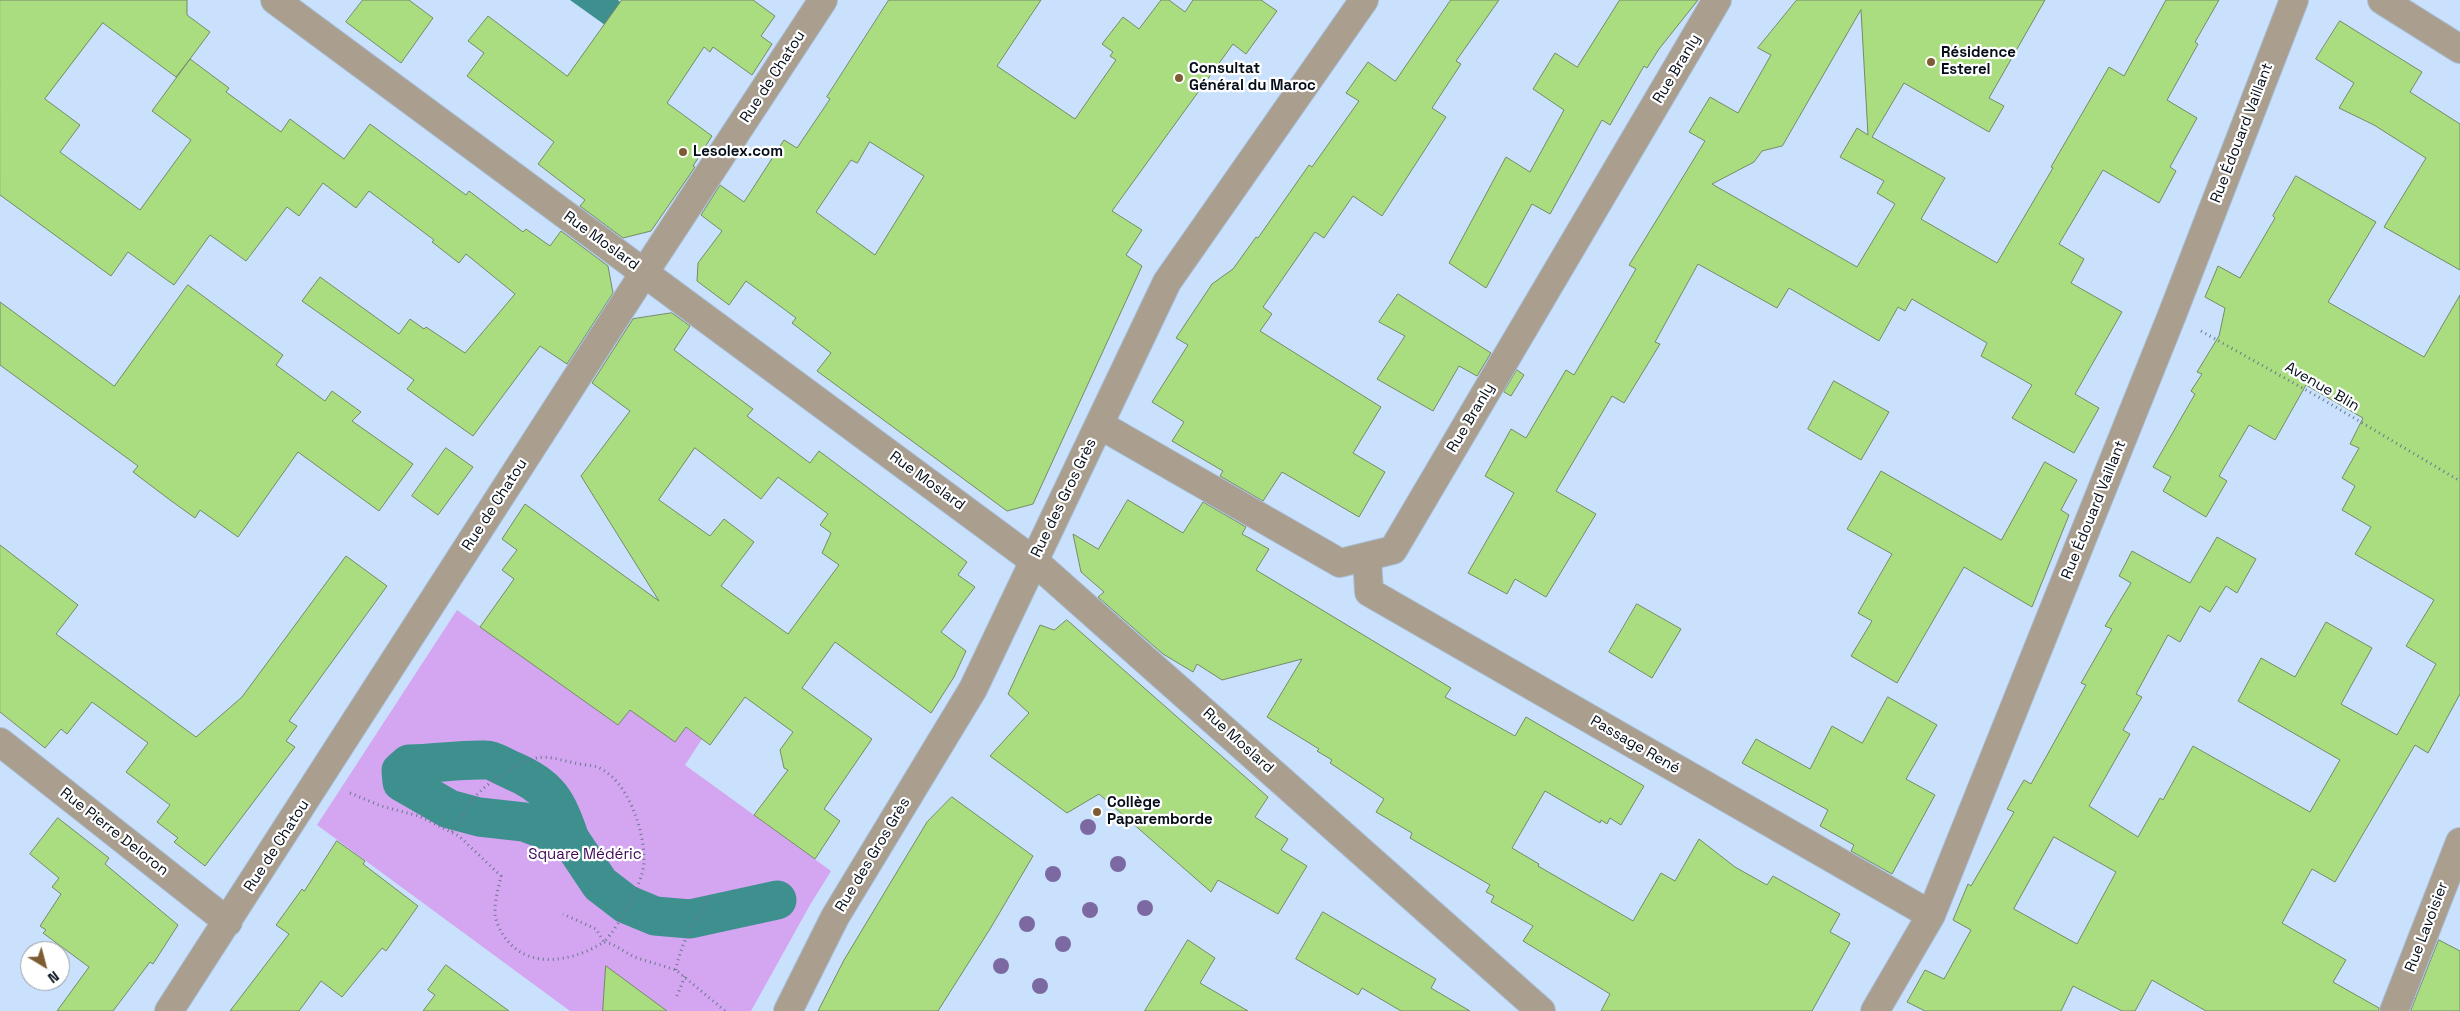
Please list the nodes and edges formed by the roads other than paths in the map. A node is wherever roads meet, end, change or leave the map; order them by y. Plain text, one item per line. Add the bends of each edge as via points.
1 (274, 0) edge
2 (823, 0) edge
3 (1364, 0) edge
4 (1717, 0) edge
5 (2294, 0) edge
6 (2382, 0) edge
7 (2460, 49) edge
8 (644, 273) junction
9 (1100, 425) junction
10 (1367, 558) junction
11 (1034, 561) junction
12 (0, 742) edge
13 (2460, 842) edge
14 (1931, 915) junction
15 (228, 922) junction
16 (169, 1011) edge
17 (788, 1011) edge
18 (1541, 1011) edge
19 (1875, 1011) edge
20 (2394, 1011) edge

1 - 8 street, Rue Moslard
2 - 8 street, Rue de Chatou
3 - 9 street, Rue des Gros Grès via 1167,282
4 - 10 street, Rue Branly via 1393,550
5 - 14 street, Rue Édouard Vaillant via 2172,315
6 - 7 street
8 - 11 street, Rue Moslard
8 - 15 street, Rue de Chatou
9 - 10 street, Rue Branly via 1340,563
9 - 11 street, Rue des Gros Grès
10 - 14 street, Passage René via 1369,592
11 - 17 street, Rue des Gros Grès via 973,689 835,918
11 - 18 street, Rue Moslard
12 - 15 street, Rue Pierre Deloron
13 - 20 street, Rue Lavoisier
14 - 19 street, Rue Édouard Vaillant
15 - 16 street, Rue de Chatou

